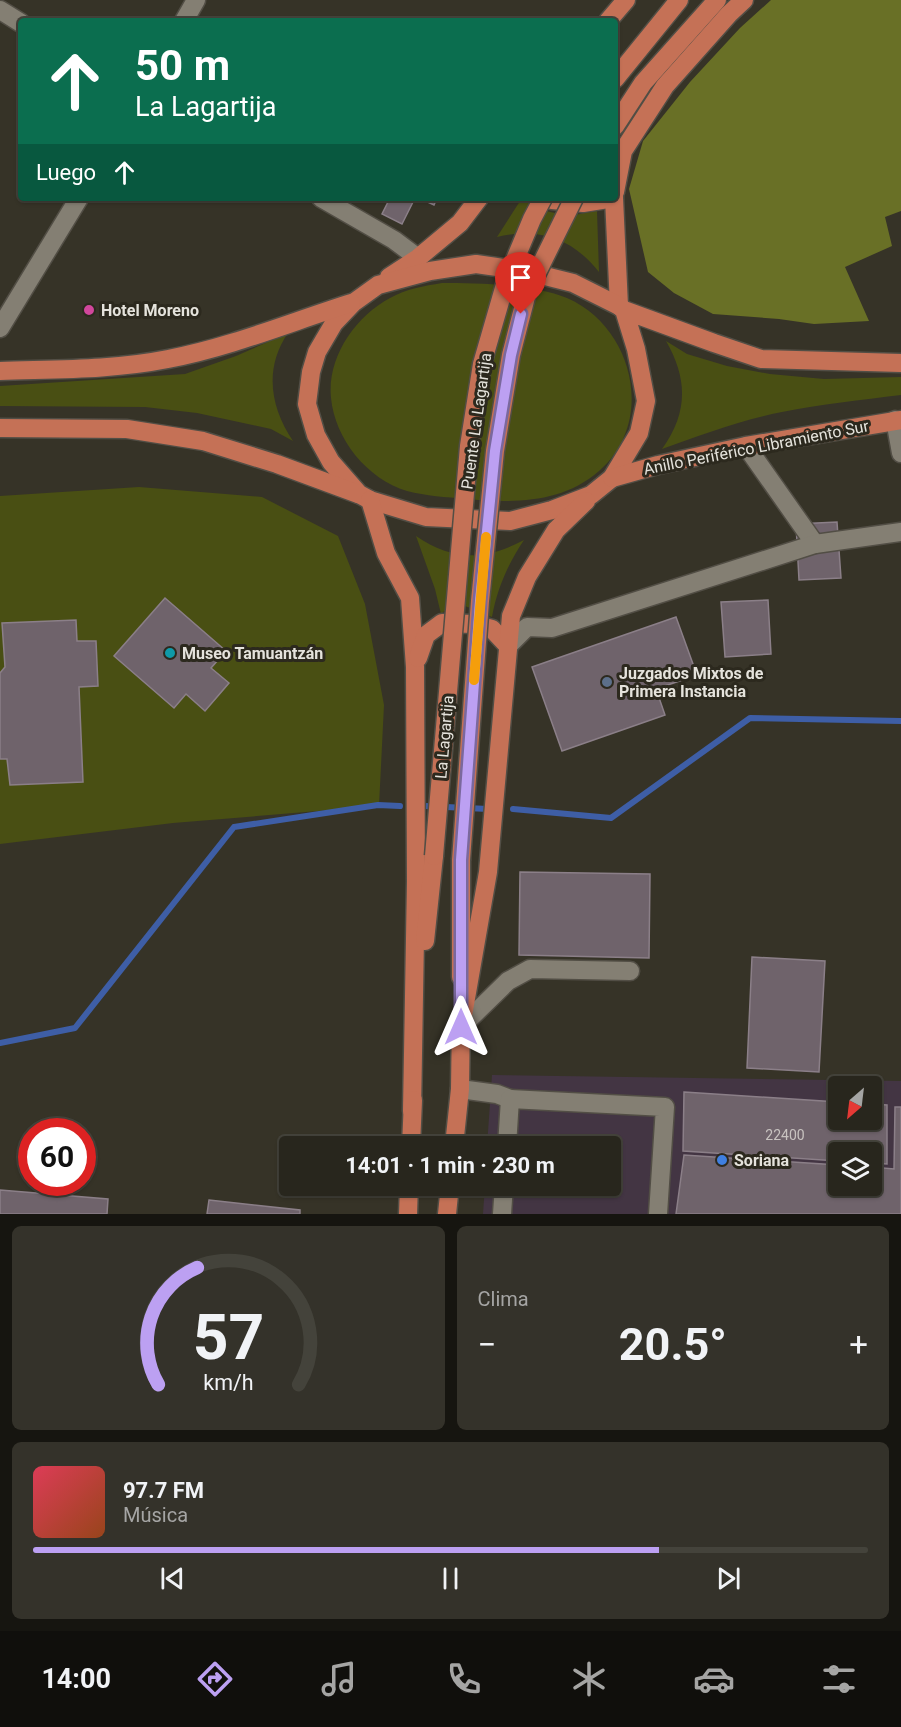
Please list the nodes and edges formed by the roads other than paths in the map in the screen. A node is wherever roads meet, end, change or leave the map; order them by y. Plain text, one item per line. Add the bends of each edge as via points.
1 (196, 0) edge
2 (679, 0) edge
3 (717, 0) edge
4 (744, 0) edge
5 (621, 1) edge
6 (0, 10) edge
7 (186, 18) edge
8 (610, 18) edge
9 (18, 21) edge
10 (618, 75) edge
11 (618, 121) edge
12 (618, 177) edge
13 (77, 201) edge
14 (326, 201) edge
15 (477, 201) edge
16 (541, 201) edge
17 (562, 201) edge
18 (572, 201) edge
19 (595, 201) edge
20 (614, 201) edge
21 (418, 258) junction
22 (378, 285) junction
23 (353, 303) junction
24 (621, 308) junction
25 (0, 328) edge
26 (901, 363) edge
27 (0, 371) edge
28 (898, 420) edge
29 (0, 428) edge
30 (746, 446) junction
31 (901, 453) edge
32 (612, 477) junction
33 (591, 495) junction
34 (364, 497) junction
35 (901, 531) edge
36 (815, 544) junction
37 (454, 619) joint
38 (478, 620) joint
39 (508, 646) junction
40 (415, 667) junction
41 (630, 971) dead end
42 (461, 1027) junction
43 (460, 1089) junction
44 (510, 1099) junction
45 (412, 1112) junction
46 (411, 1136) edge
47 (455, 1136) edge
48 (508, 1136) edge
49 (409, 1196) edge
50 (449, 1196) edge
51 (503, 1196) edge
52 (408, 1214) edge
53 (447, 1214) edge
54 (502, 1214) edge
55 (658, 1214) edge

1 - 7 street
2 - 10 main road
3 - 11 main road via 643,83
4 - 12 main road via 665,86 623,151
5 - 8 main road
6 - 9 street
13 - 25 street
14 - 21 street
15 - 21 main road via 460,223
16 - 37 main road, Puente La Lagartija, bridge via 506,281 482,364 469,446
17 - 19 main road
18 - 38 main road, Puente La Lagartija, bridge via 526,293 511,355 495,451
20 - 24 main road, Anillo Periférico Libramiento Sur
21 - 22 main road
22 - 23 main road
22 - 24 main road via 476,264 525,271 573,284
23 - 27 main road via 218,347 168,359 111,367
23 - 34 main road via 334,323 316,352 307,404 316,435 331,462
24 - 26 main road via 761,359
24 - 32 main road, Anillo Periférico Libramiento Sur via 636,349 646,401 639,433
28 - 30 main road, Anillo Periférico Libramiento Sur
28 - 31 street
29 - 34 main road, Anillo Periférico Libramiento Sur via 127,429 203,441
30 - 32 main road, Anillo Periférico Libramiento Sur
30 - 36 street
32 - 33 main road, Anillo Periférico Libramiento Sur
33 - 34 main road, Anillo Periférico Libramiento Sur via 510,521 426,517
33 - 39 main road via 556,530 527,578 511,616
34 - 40 main road via 386,553 410,598
35 - 36 street
36 - 39 street via 552,628 527,627
37 - 45 main road, La Lagartija, bridge
38 - 42 main road, La Lagartija, bridge via 461,860
39 - 40 main road via 492,629 442,623 426,635
39 - 42 main road via 488,872
40 - 45 main road
41 - 42 street via 530,969 508,981
42 - 43 main road
43 - 44 street
43 - 47 main road
44 - 48 street
44 - 55 street via 665,1107
45 - 46 main road
49 - 52 main road
50 - 53 main road
51 - 54 street

